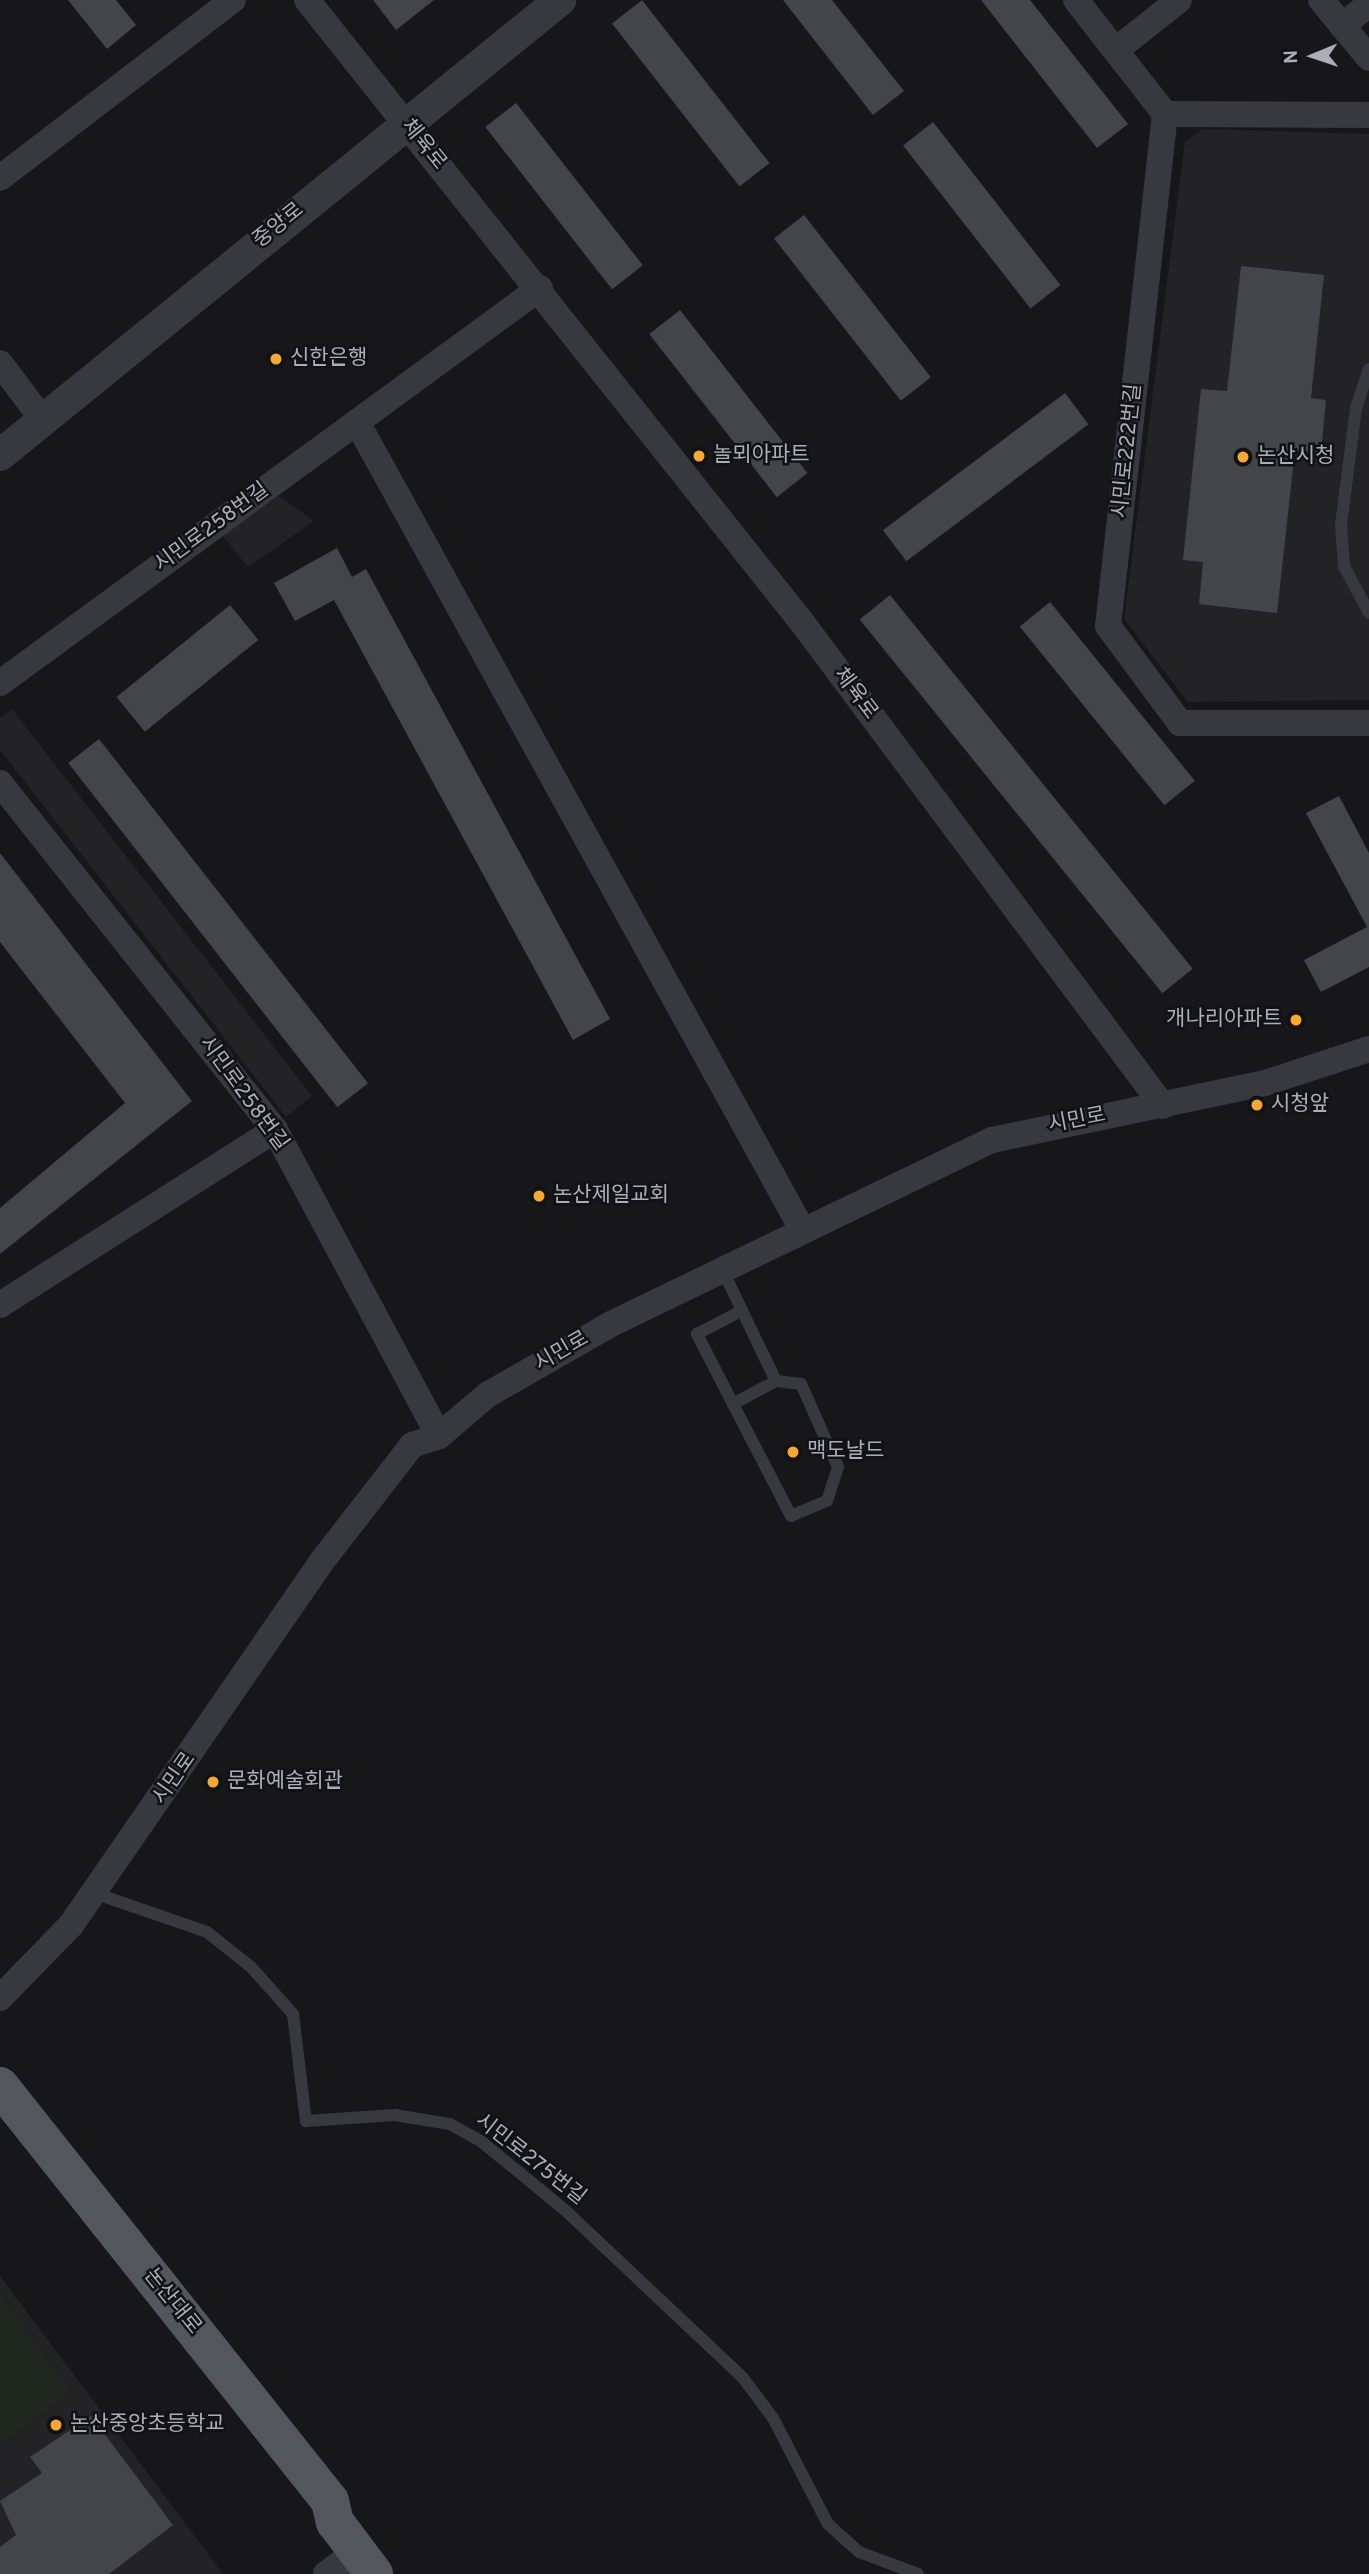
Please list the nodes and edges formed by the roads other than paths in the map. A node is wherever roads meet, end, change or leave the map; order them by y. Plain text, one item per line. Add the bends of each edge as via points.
1 (233, 0) edge
2 (307, 0) edge
3 (560, 0) edge
4 (1076, 0) edge
5 (1179, 0) edge
6 (1321, 0) edge
7 (1369, 4) edge
8 (1342, 26) junction
9 (1116, 51) junction
10 (1369, 58) edge
11 (1166, 114) junction
12 (1369, 115) edge
13 (404, 123) junction
14 (0, 178) edge
15 (540, 288) junction
16 (0, 363) edge
17 (1369, 369) edge
18 (43, 420) junction
19 (357, 422) junction
20 (0, 455) edge
21 (1369, 613) edge
22 (0, 683) edge
23 (1369, 723) edge
24 (0, 783) edge
25 (1369, 1049) edge
26 (1163, 1106) junction
27 (275, 1130) junction
28 (803, 1231) junction
29 (724, 1273) junction
30 (0, 1305) edge
31 (739, 1312) junction
32 (776, 1381) junction
33 (733, 1404) junction
34 (439, 1436) junction
35 (94, 1893) junction
36 (0, 1998) edge
37 (0, 2087) edge
38 (0, 2115) edge
39 (356, 2549) edge
40 (326, 2574) edge
41 (918, 2574) edge

1 - 14 street
2 - 13 street, 체육로
3 - 13 street, 중앙로
4 - 9 street
5 - 9 street
6 - 8 street
7 - 8 street
8 - 10 street
9 - 11 street
11 - 12 street
11 - 23 street, 시민로222번길 via 1108,626 1180,723
13 - 15 street, 체육로
13 - 18 street, 중앙로
15 - 19 street
15 - 26 street, 체육로 via 801,621
16 - 18 street
17 - 21 lane via 1356,408 1341,526 1344,566
18 - 20 street, 중앙로
19 - 22 street, 시민로258번길
19 - 28 street
24 - 27 street, 시민로258번길
25 - 26 street, 시민로 via 1265,1083
26 - 28 street, 시민로 via 992,1140
27 - 30 street via 41,1273
27 - 34 street, 시민로258번길
28 - 29 street, 시민로
29 - 31 lane
29 - 34 street, 시민로 via 611,1324 532,1369 487,1395
31 - 32 lane
31 - 33 lane via 697,1334
32 - 33 lane
32 - 33 lane via 801,1384 838,1466 827,1501 792,1516
34 - 35 street, 시민로 via 412,1445 370,1496
35 - 36 street, 시민로
35 - 41 lane, 시민로275번길 via 207,1932 251,1967 293,2014 306,2121 395,2115 450,2124 524,2176 708,2339 743,2378 773,2418 828,2524 859,2552
37 - 39 main road, 논산대로 via 330,2501
38 - 39 main road, 논산대로 via 313,2515
39 - 40 street

